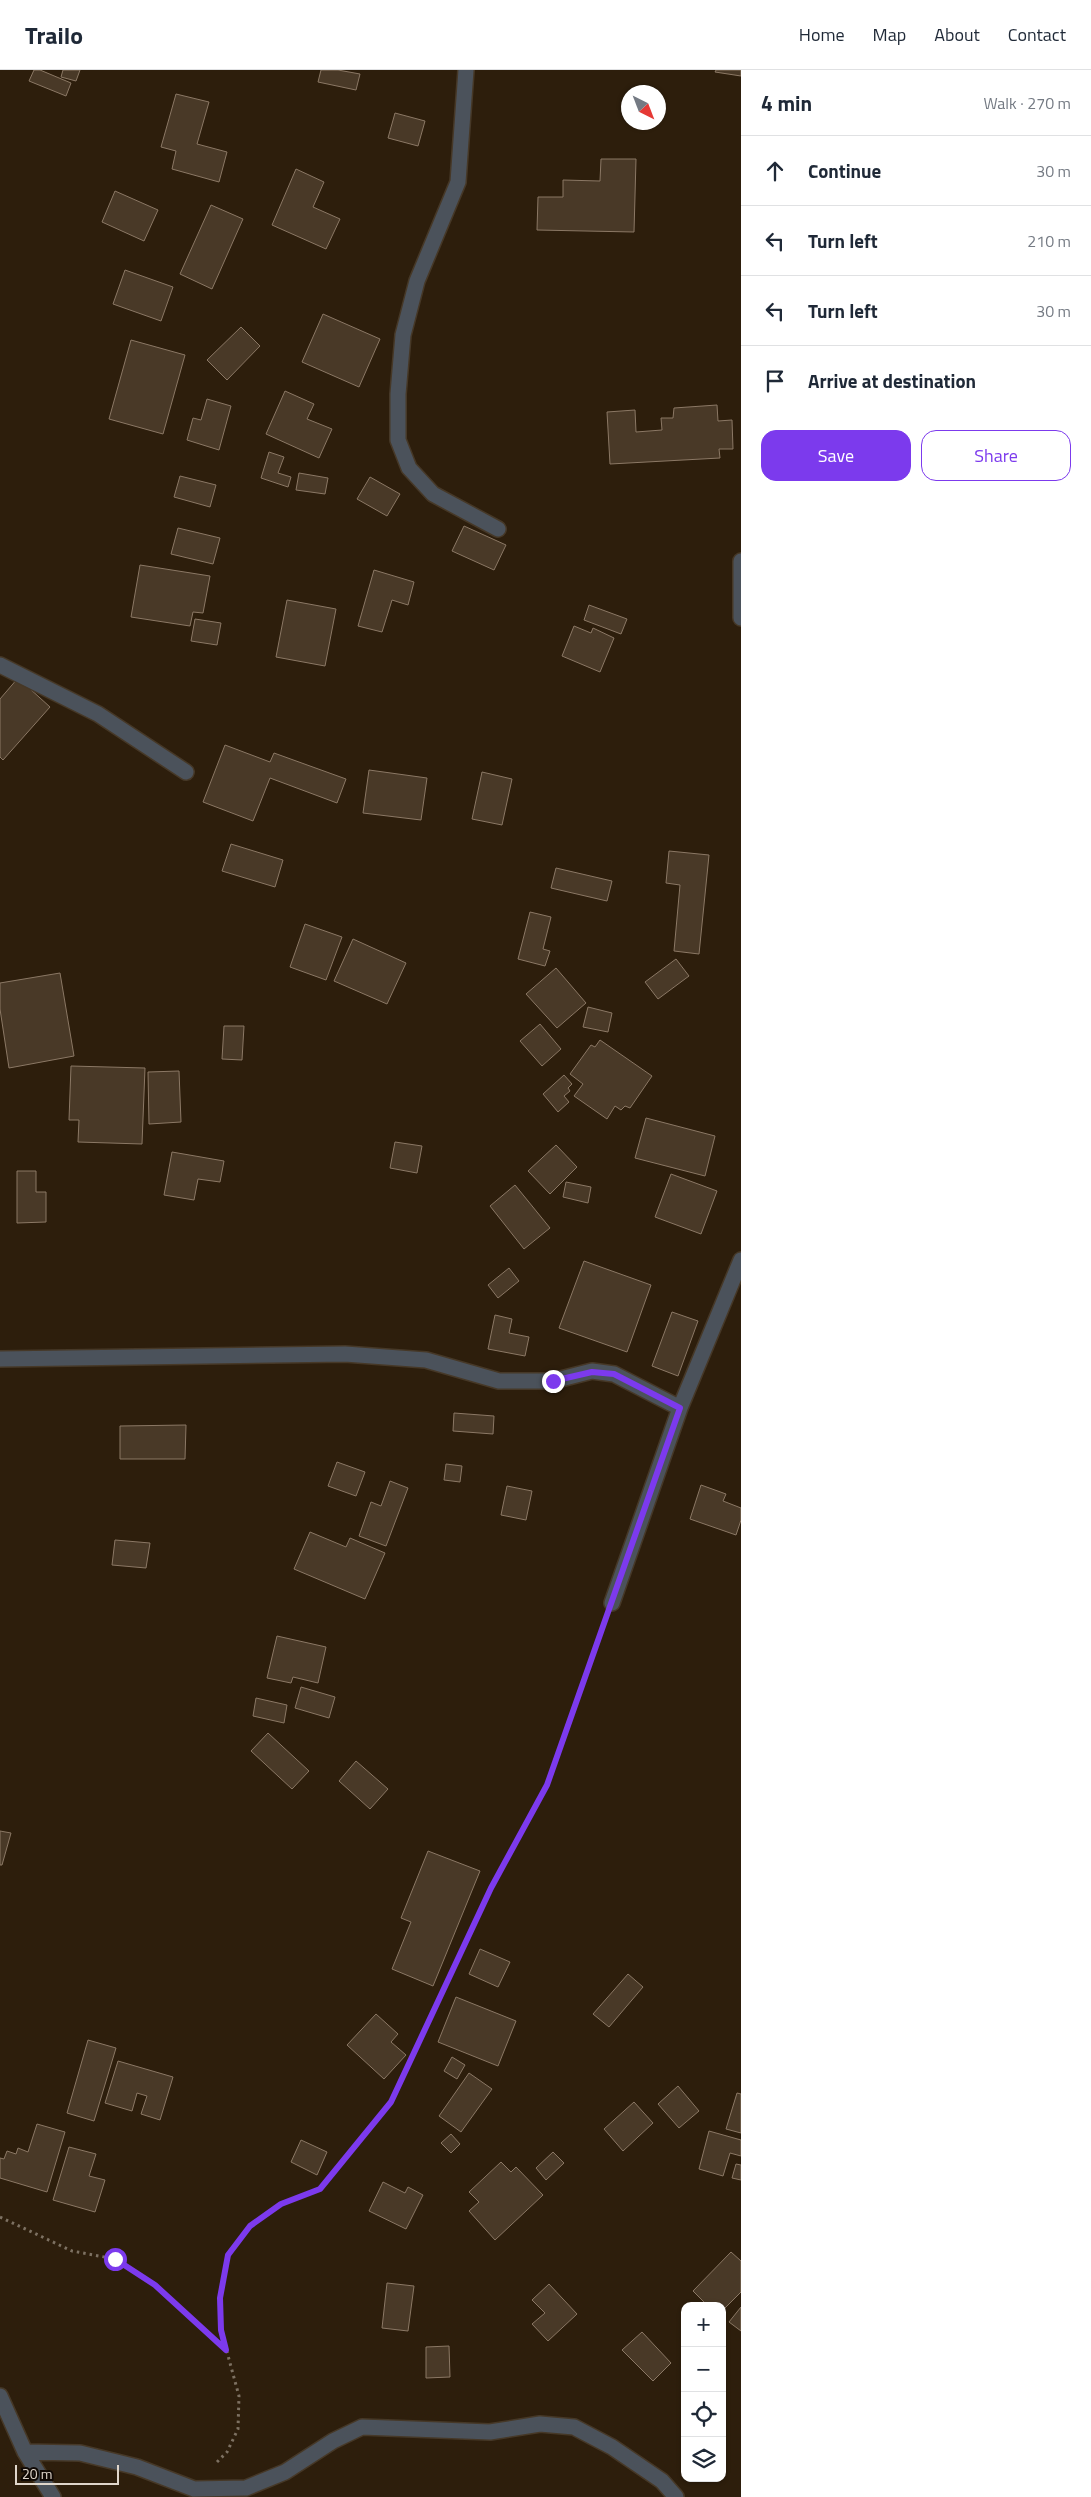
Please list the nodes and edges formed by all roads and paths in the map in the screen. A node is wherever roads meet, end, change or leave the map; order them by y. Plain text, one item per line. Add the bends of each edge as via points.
1 (466, 70) edge
2 (498, 529) dead end
3 (741, 561) edge
4 (741, 618) edge
5 (0, 666) edge
6 (186, 772) dead end
7 (741, 1260) edge
8 (0, 1359) edge
9 (680, 1408) junction
10 (612, 1602) joint
11 (0, 2217) edge
12 (226, 2350) junction
13 (0, 2396) edge
14 (25, 2452) junction
15 (194, 2488) junction
16 (53, 2497) edge
17 (676, 2497) edge

1 - 2 street via 458,182 417,281 404,335 398,394 398,440 409,468 433,494
3 - 4 street
5 - 6 street via 98,714
7 - 9 street
8 - 9 street via 345,1354 426,1360 499,1381 553,1381 592,1372 614,1374
9 - 10 street
10 - 12 path via 547,1785 487,1897 391,2102 320,2189 281,2204 250,2226 228,2255 220,2298 221,2330
11 - 12 path via 72,2251 115,2259 155,2285
12 - 15 path via 239,2396 238,2428 227,2452
13 - 14 street
14 - 15 street via 80,2453 137,2467
14 - 16 street
15 - 17 street via 246,2488 285,2472 332,2441 362,2427 490,2432 540,2424 574,2427 612,2447 662,2481

